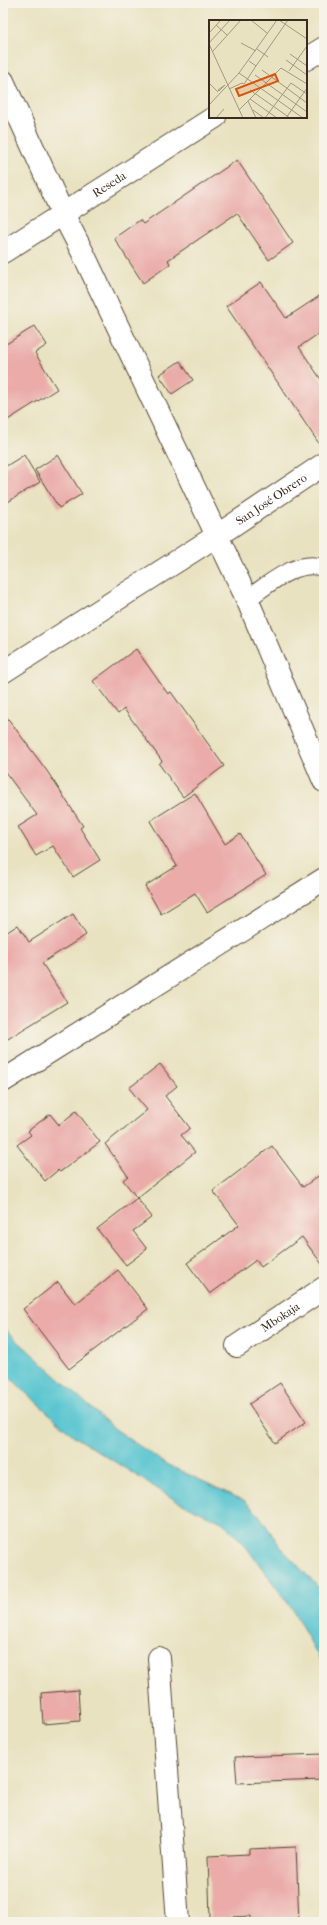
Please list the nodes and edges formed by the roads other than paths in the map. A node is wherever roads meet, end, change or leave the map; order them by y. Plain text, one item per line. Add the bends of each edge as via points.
1 (324, 48) edge
2 (307, 58) edge
3 (3, 81) edge
4 (213, 118) edge
5 (63, 214) junction
6 (3, 252) edge
7 (324, 464) edge
8 (218, 535) junction
9 (324, 568) edge
10 (247, 599) junction
11 (3, 672) edge
12 (324, 781) edge
13 (324, 879) edge
14 (3, 1081) edge
15 (324, 1288) edge
16 (237, 1346) dead end
17 (159, 1658) dead end
18 (178, 1922) edge

1 - 2 street
3 - 5 street
4 - 5 street, Reseda
5 - 6 street, Reseda
5 - 8 street
7 - 8 street, San José Obrero
8 - 10 street
8 - 11 street, San José Obrero
9 - 10 lane via 314,564 301,567
10 - 12 street
13 - 14 street
15 - 16 street, Mbokaja
17 - 18 street

